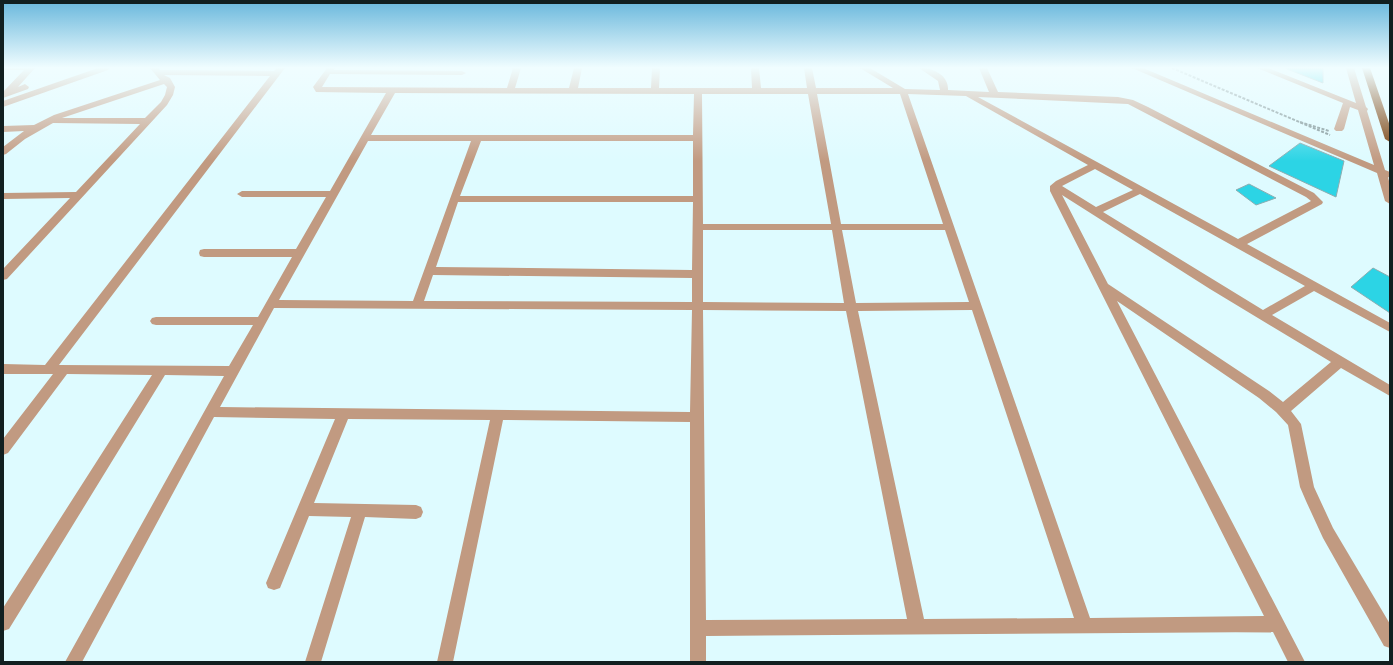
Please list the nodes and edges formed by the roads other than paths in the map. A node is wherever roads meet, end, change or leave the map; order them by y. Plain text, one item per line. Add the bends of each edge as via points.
1 (17, 99) edge
2 (111, 99) edge
3 (166, 99) edge
4 (257, 99) edge
5 (387, 99) edge
6 (698, 99) edge
7 (814, 99) edge
8 (906, 99) edge
9 (976, 99) edge
10 (1094, 99) edge
11 (1213, 99) edge
12 (1337, 99) edge
13 (1360, 99) edge
14 (1376, 99) edge
15 (1347, 103) junction
16 (3, 104) edge
17 (1364, 110) junction
18 (49, 120) junction
19 (147, 121) junction
20 (35, 128) junction
21 (3, 129) edge
22 (1335, 130) road end
23 (365, 138) junction
24 (477, 138) junction
25 (698, 138) junction
26 (1390, 139) edge
27 (3, 152) edge
28 (1096, 165) junction
29 (1378, 165) junction
30 (1390, 175) edge
31 (1055, 186) junction
32 (1140, 190) junction
33 (242, 194) dead end
34 (333, 194) junction
35 (80, 195) junction
36 (3, 196) edge
37 (454, 199) junction
38 (698, 199) junction
39 (1390, 201) edge
40 (1095, 212) junction
41 (837, 226) junction
42 (950, 227) junction
43 (698, 228) junction
44 (1238, 244) junction
45 (204, 253) dead end
46 (300, 253) junction
47 (428, 271) junction
48 (698, 274) junction
49 (3, 276) edge
50 (1104, 286) junction
51 (1314, 286) junction
52 (271, 304) junction
53 (417, 305) junction
54 (698, 306) junction
55 (976, 306) junction
56 (851, 307) junction
57 (1263, 315) junction
58 (156, 321) dead end
59 (261, 321) junction
60 (1390, 328) edge
61 (1340, 361) junction
62 (3, 369) edge
63 (49, 369) junction
64 (64, 369) junction
65 (162, 370) junction
66 (233, 371) junction
67 (1390, 391) edge
68 (1283, 410) junction
69 (210, 412) junction
70 (344, 413) junction
71 (498, 415) junction
72 (697, 417) junction
73 (3, 449) edge
74 (304, 510) junction
75 (360, 511) junction
76 (416, 512) dead end
77 (274, 583) dead end
78 (3, 623) edge
79 (1277, 624) junction
80 (917, 626) junction
81 (1085, 626) junction
82 (698, 628) junction
83 (1390, 640) edge
84 (73, 662) edge
85 (313, 662) edge
86 (445, 662) edge
87 (698, 662) edge
88 (1297, 662) edge

1 - 16 street
2 - 18 street
3 - 19 street
4 - 63 street
5 - 23 street
6 - 25 street
7 - 41 street
8 - 42 street
9 - 28 street
10 - 44 street via 1130,102 1145,108 1310,195 1318,202
11 - 29 street
12 - 15 street
13 - 17 street
14 - 26 highway
15 - 17 street
15 - 22 street
17 - 29 street
18 - 19 street
18 - 20 street
19 - 35 street
20 - 21 street
20 - 27 street
23 - 24 street
23 - 34 street
24 - 25 street
24 - 37 street
25 - 38 street
28 - 31 street
28 - 32 street
29 - 30 street
29 - 39 street
31 - 40 street
31 - 50 street
32 - 40 street
32 - 44 street
33 - 34 street
34 - 46 street
35 - 36 street
35 - 49 street
37 - 38 street
37 - 47 street
38 - 43 street
40 - 57 street
41 - 42 street
41 - 43 street
41 - 56 street
42 - 55 street
43 - 48 street
44 - 51 street
45 - 46 street
46 - 52 street
47 - 48 street
47 - 53 street
48 - 54 street
50 - 68 street
50 - 79 street
51 - 57 street
51 - 60 street
52 - 53 street
52 - 59 street
53 - 54 street
54 - 56 street
54 - 72 street
55 - 56 street
55 - 81 street
56 - 80 street
57 - 61 street
58 - 59 street
59 - 66 street
61 - 67 street
61 - 68 street
62 - 63 street
63 - 64 street
64 - 65 street
64 - 73 street
65 - 66 street
65 - 78 street
66 - 69 street
68 - 83 street via 1294,424 1312,501
69 - 70 street
69 - 84 street
70 - 71 street
70 - 74 street
71 - 72 street
71 - 86 street
72 - 82 street
74 - 75 street
74 - 77 street
75 - 76 street
75 - 85 street
79 - 81 street
79 - 88 street
80 - 81 street
80 - 82 street
82 - 87 street

